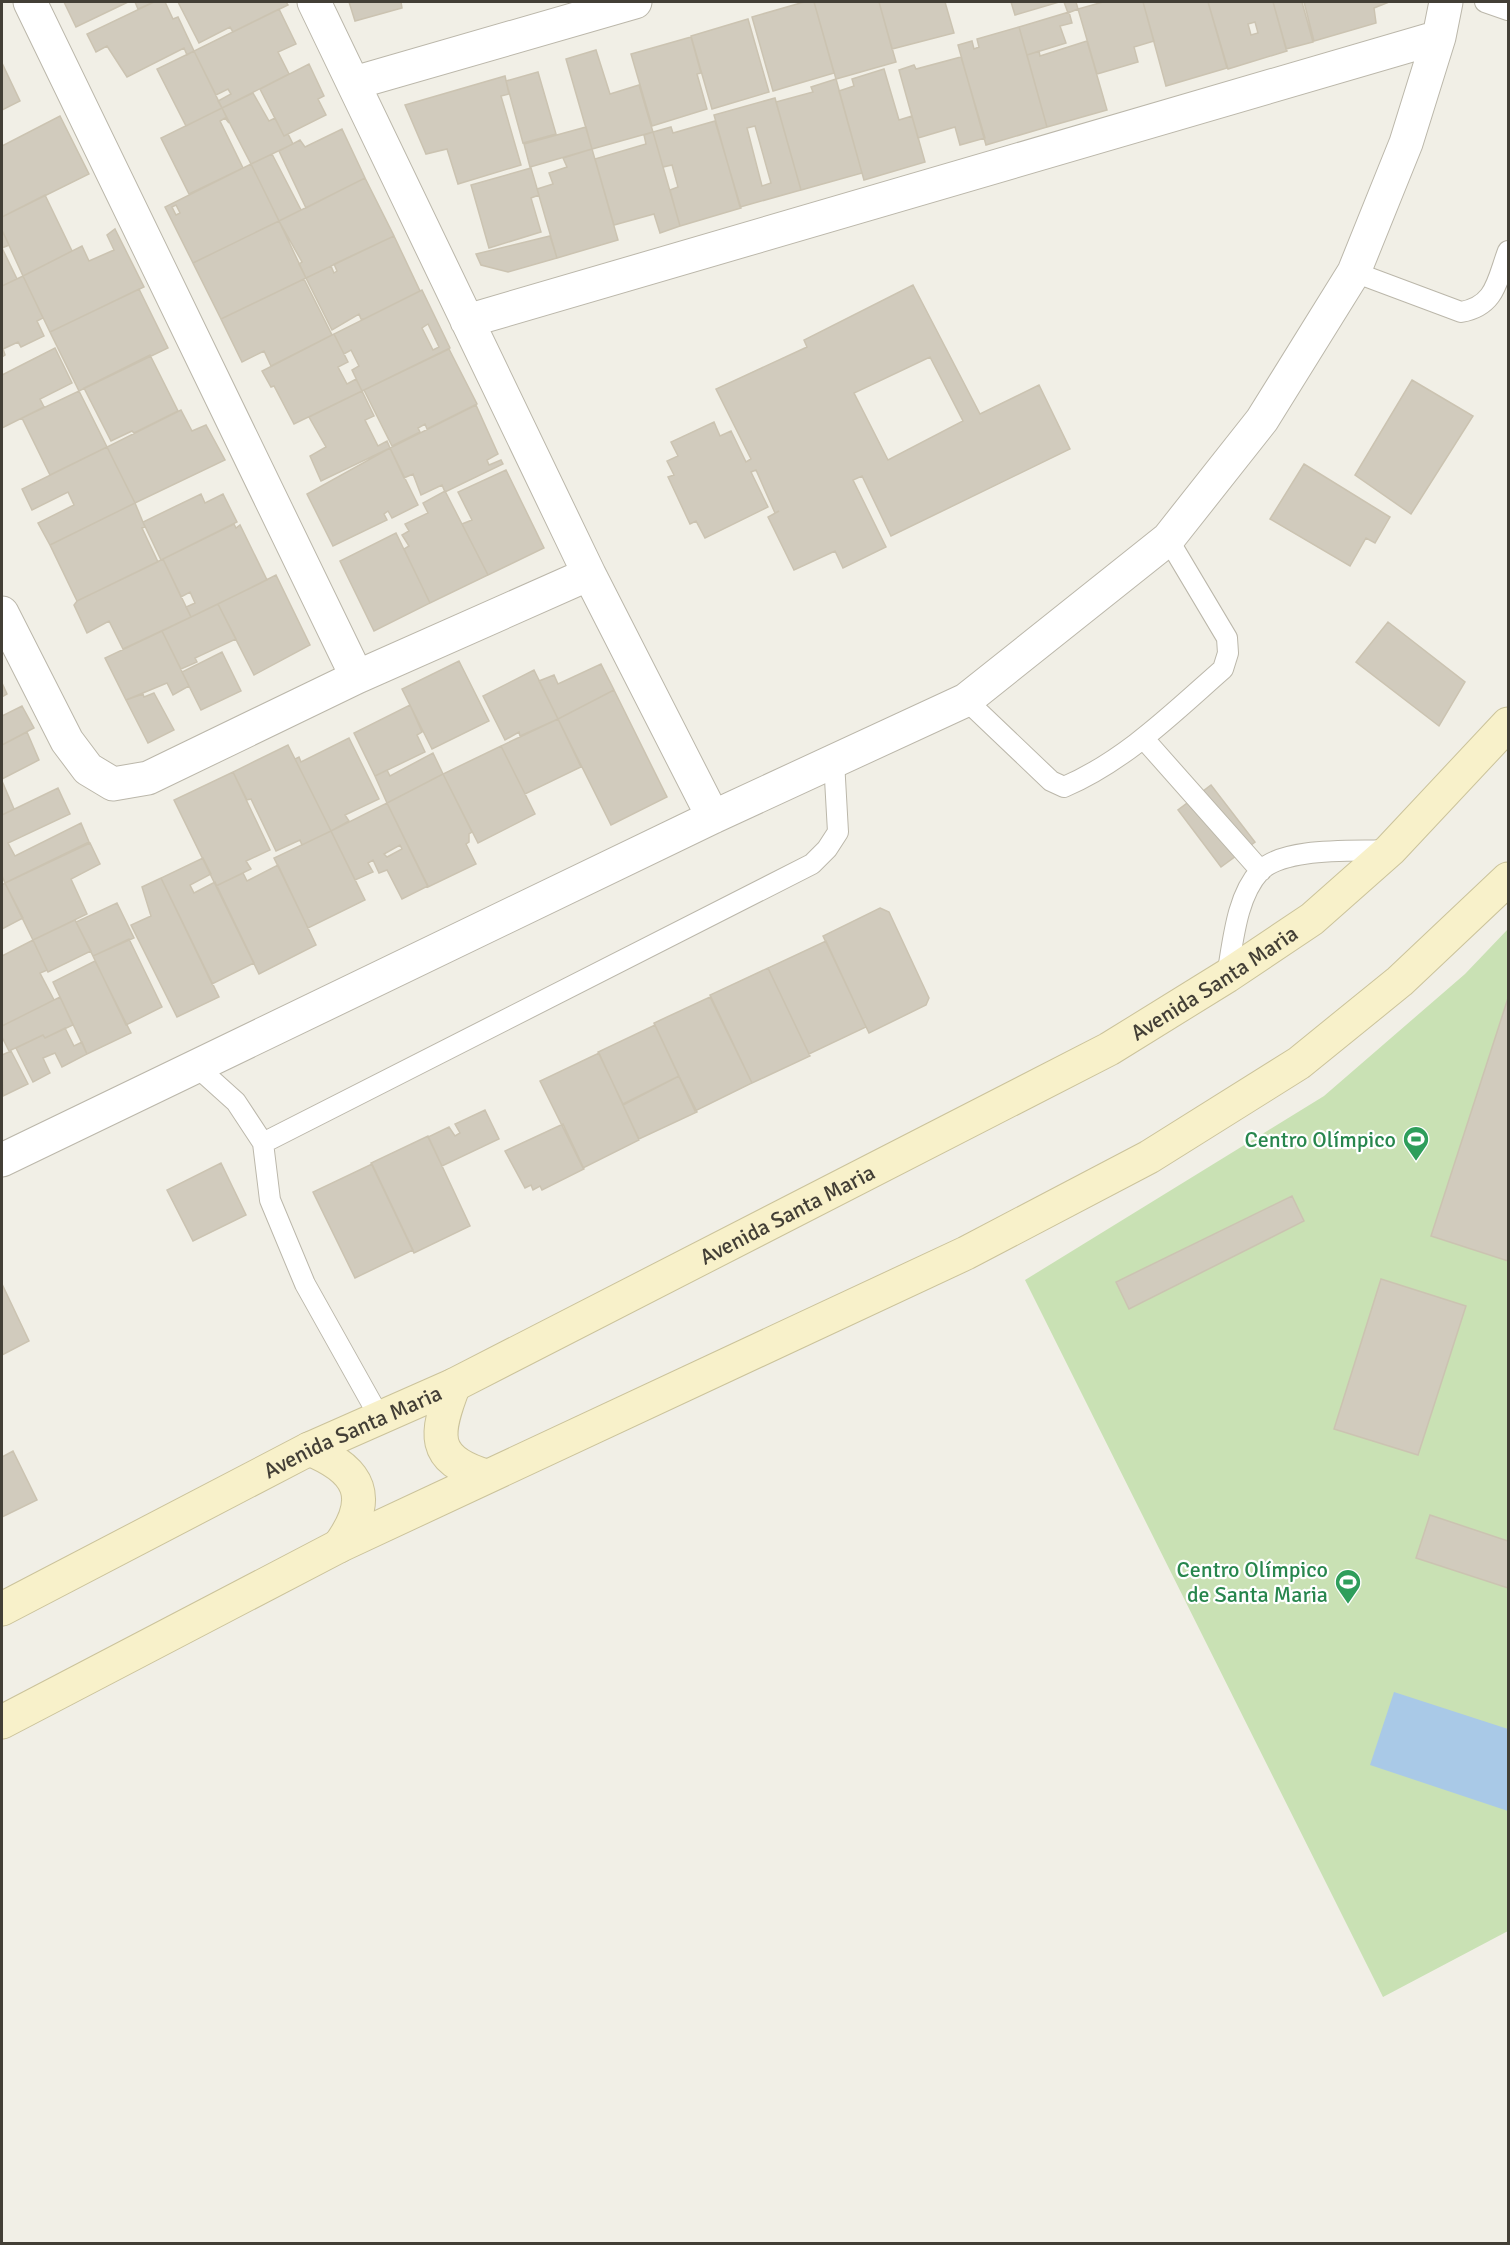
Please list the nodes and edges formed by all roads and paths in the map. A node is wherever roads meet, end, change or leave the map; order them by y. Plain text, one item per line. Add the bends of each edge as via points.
1 (30, 2) edge
2 (314, 2) edge
3 (635, 2) edge
4 (1446, 2) edge
5 (1485, 2) edge
6 (1509, 10) edge
7 (1439, 37) junction
8 (354, 83) junction
9 (1509, 251) edge
10 (1354, 272) junction
11 (467, 321) junction
12 (1168, 539) junction
13 (589, 574) junction
14 (2, 613) edge
15 (357, 677) junction
16 (966, 700) junction
17 (1509, 724) edge
18 (1144, 739) junction
19 (834, 760) junction
20 (713, 817) junction
21 (1390, 850) junction
22 (1260, 871) junction
23 (1509, 879) edge
24 (1227, 976) junction
25 (195, 1066) junction
26 (263, 1143) junction
27 (2, 1160) edge
28 (454, 1385) junction
29 (380, 1418) junction
30 (309, 1449) junction
31 (486, 1476) junction
32 (339, 1546) junction
33 (2, 1609) edge
34 (2, 1722) edge

1 - 15 street
2 - 8 street
3 - 8 street
4 - 7 street
5 - 6 lane
7 - 10 street via 1407,143
7 - 11 street
8 - 11 street
9 - 10 lane via 1489,300 1477,309 1461,312
10 - 12 street via 1262,420
11 - 13 street
12 - 16 street
12 - 18 lane via 1227,638 1228,653 1223,669
13 - 15 street
13 - 20 street
14 - 15 street via 67,741 88,769 113,784 148,778
16 - 18 lane via 1051,781 1064,787
16 - 19 street
17 - 21 main road, Avenida Santa Maria
18 - 22 lane
19 - 20 street
19 - 26 lane via 838,832 812,864
20 - 25 street
21 - 22 lane via 1301,854
21 - 24 main road, Avenida Santa Maria via 1312,919
22 - 24 lane via 1244,898
23 - 31 main road via 1400,981 1299,1063 1149,1157 966,1253
24 - 28 main road, Avenida Santa Maria via 1109,1049
25 - 26 lane via 236,1102
25 - 27 street
26 - 29 lane via 270,1200 305,1284
28 - 29 main road, Avenida Santa Maria
28 - 31 main road via 440,1434 443,1449 462,1468
29 - 30 main road, Avenida Santa Maria
30 - 32 main road via 332,1458 359,1488 356,1516
30 - 33 main road, Avenida Santa Maria
31 - 32 main road
32 - 34 main road

